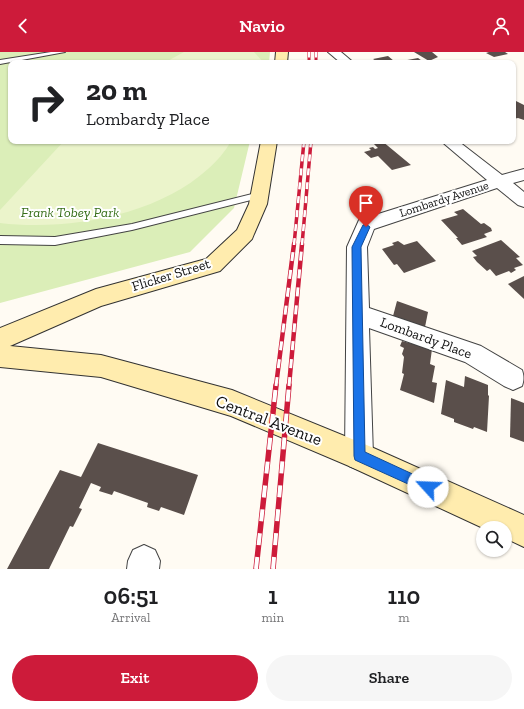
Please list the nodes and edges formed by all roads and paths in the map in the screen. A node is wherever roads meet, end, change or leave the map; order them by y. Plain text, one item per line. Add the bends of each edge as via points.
1 (62, 52) edge
2 (334, 52) edge
3 (12, 60) edge
4 (344, 60) edge
5 (268, 144) edge
6 (453, 144) edge
7 (524, 174) edge
8 (500, 181) junction
9 (260, 195) junction
10 (524, 200) edge
11 (366, 227) joint
12 (0, 240) edge
13 (358, 314) junction
14 (0, 339) edge
15 (0, 356) edge
16 (513, 378) dead end
17 (359, 456) junction
18 (524, 531) edge

1 - 3 lane
2 - 4 street
5 - 9 street, Flicker Street
6 - 8 street
7 - 8 street, Lombardy Avenue
8 - 10 street
8 - 11 street, Lombardy Avenue
9 - 12 lane via 132,227 63,239
9 - 14 street, Flicker Street via 245,234 213,265 96,298
11 - 13 street, Lombardy Place via 356,247
13 - 16 street, Lombardy Place via 473,354
13 - 17 street, Lombardy Place
15 - 17 street, Central Avenue via 101,366 232,403
17 - 18 street, Central Avenue

